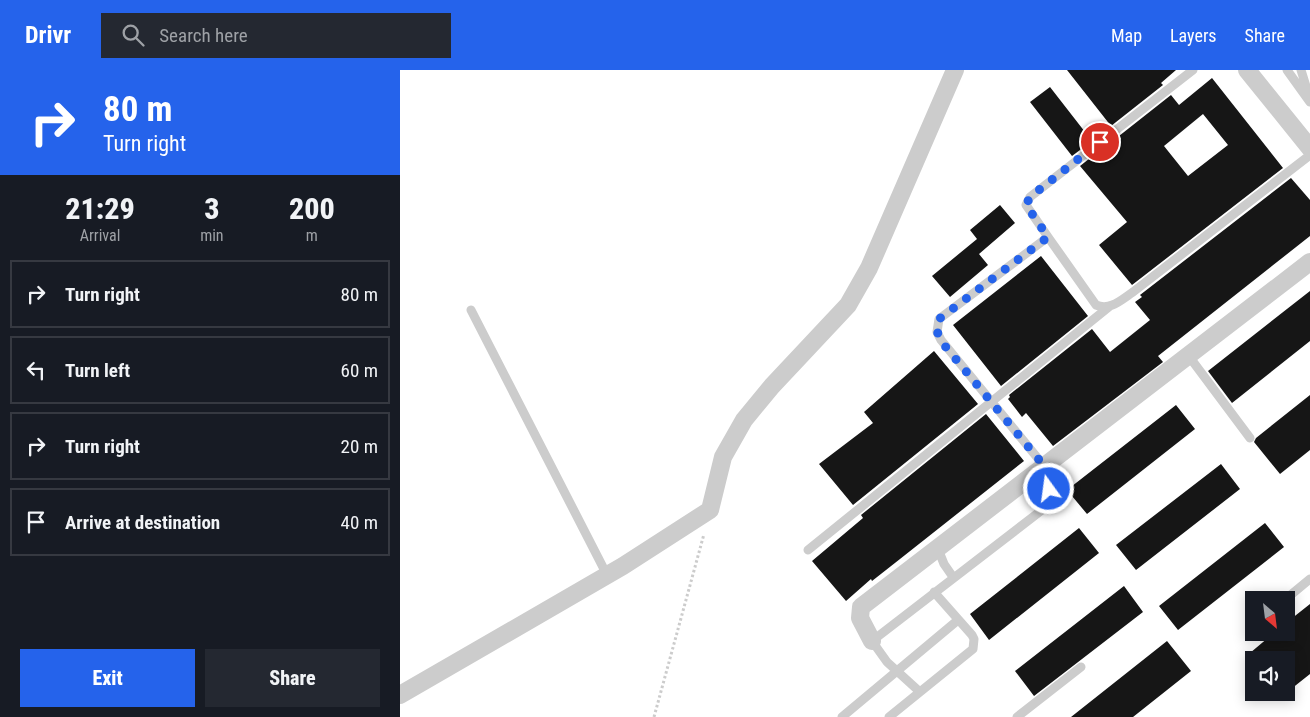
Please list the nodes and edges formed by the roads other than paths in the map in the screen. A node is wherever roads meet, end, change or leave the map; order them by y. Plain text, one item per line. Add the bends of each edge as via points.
1 (955, 70) edge
2 (1193, 70) edge
3 (1247, 70) edge
4 (1287, 70) edge
5 (1301, 70) edge
6 (1310, 101) edge
7 (1310, 148) edge
8 (1310, 155) edge
9 (1048, 237) junction
10 (1310, 262) edge
11 (1110, 306) junction
12 (471, 310) dead end
13 (1188, 355) junction
14 (992, 401) junction
15 (1250, 438) dead end
16 (1045, 467) junction
17 (938, 549) junction
18 (808, 550) dead end
19 (607, 576) junction
20 (953, 577) junction
21 (1310, 579) edge
22 (934, 592) junction
23 (1295, 592) edge
24 (958, 620) junction
25 (872, 641) junction
26 (1081, 667) dead end
27 (895, 670) junction
28 (920, 692) junction
29 (400, 695) edge
30 (842, 717) edge
31 (888, 717) edge
32 (1017, 717) edge

1 - 19 street via 869,268 848,305 744,420 723,457 710,510
2 - 9 lane via 1030,197 1026,205 1029,212
3 - 7 street
4 - 6 lane
5 - 6 lane
8 - 11 lane via 1133,292
9 - 11 lane via 1096,305
9 - 14 lane via 939,319 937,332 940,340
10 - 13 street
11 - 14 lane
12 - 19 lane
13 - 15 lane
13 - 16 street
14 - 16 lane
14 - 18 lane
16 - 17 street
16 - 20 lane via 1049,502
17 - 20 lane
17 - 25 street via 861,607 860,618
19 - 29 street
20 - 22 lane
21 - 23 lane
22 - 24 lane
22 - 25 lane
24 - 27 lane
24 - 28 lane via 974,640 973,649
25 - 27 lane
26 - 32 lane
27 - 28 lane
27 - 30 lane
28 - 31 lane

